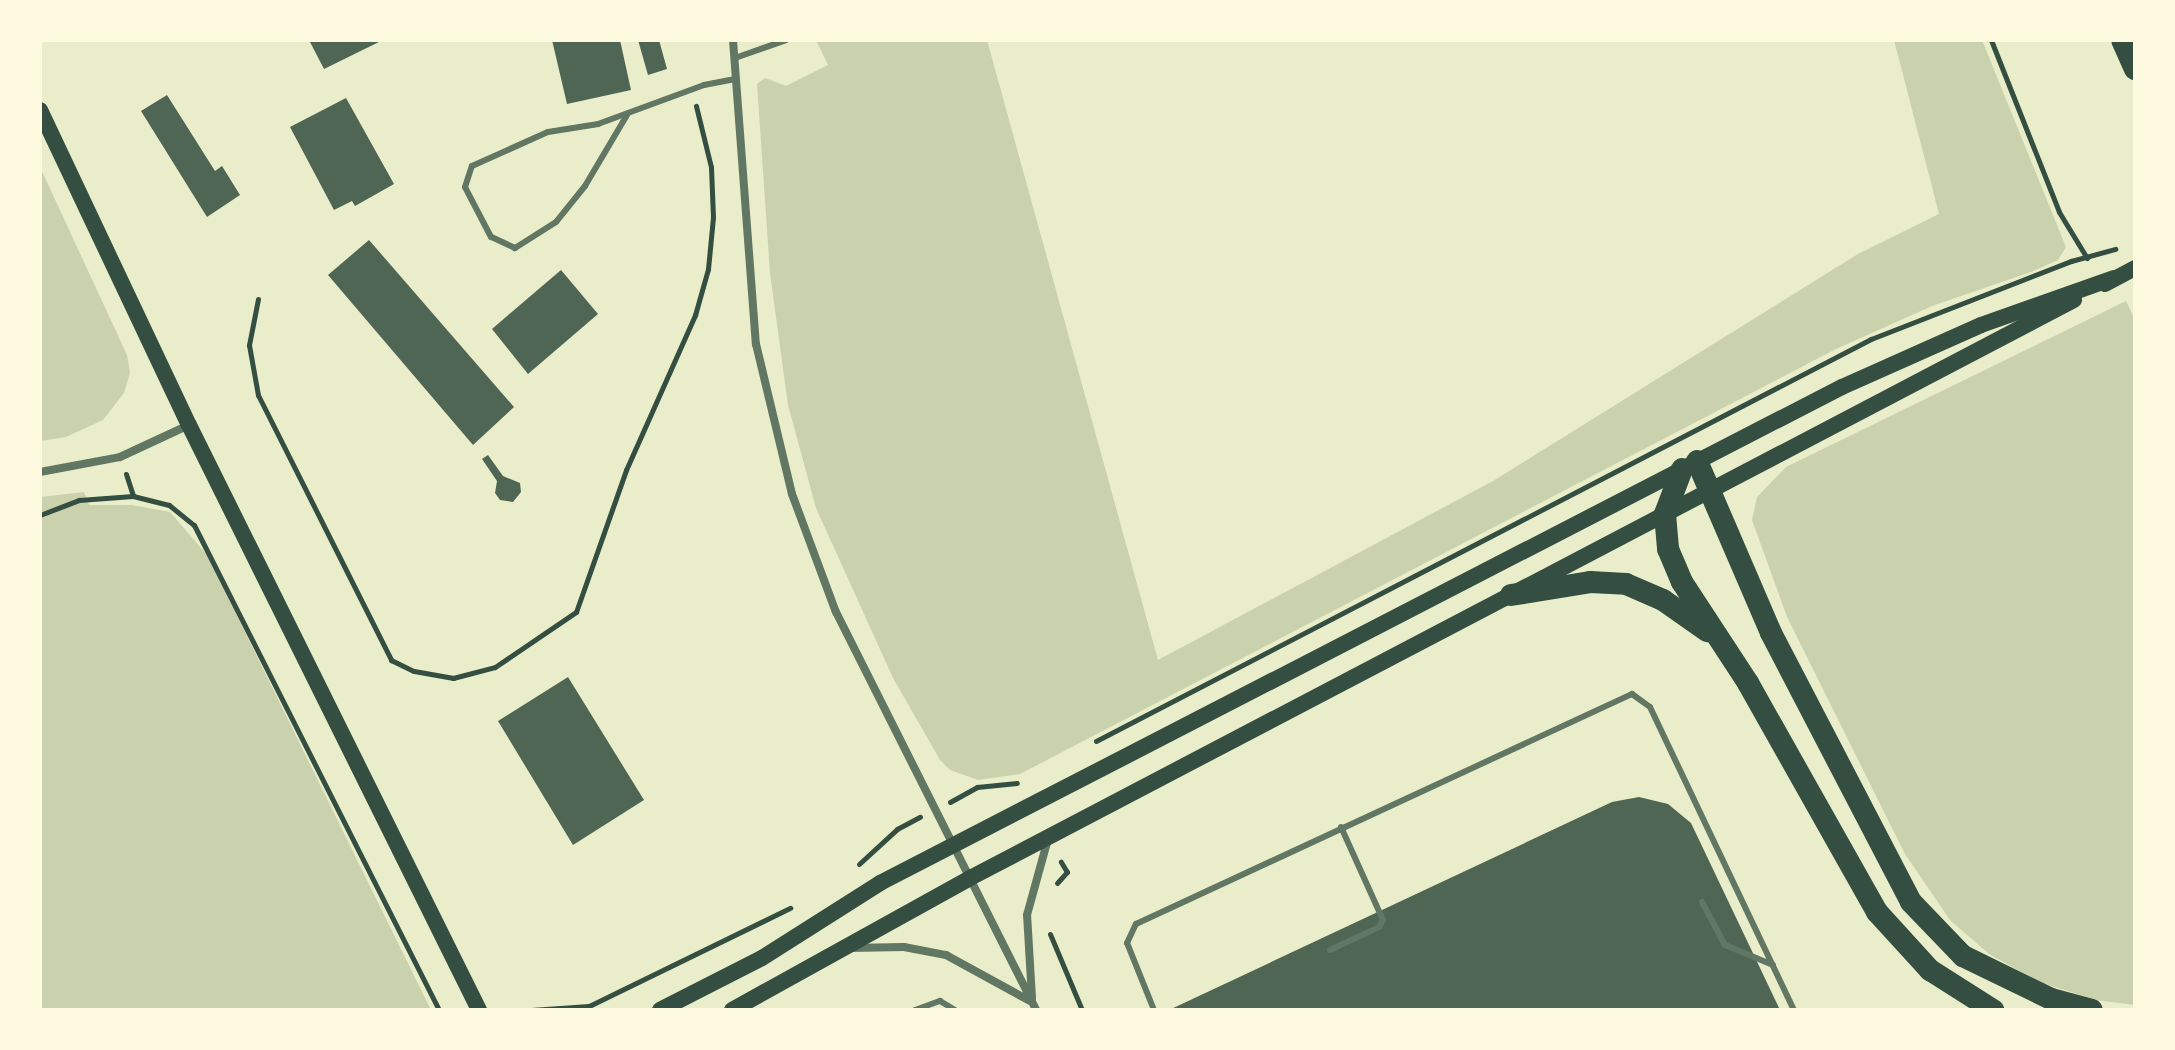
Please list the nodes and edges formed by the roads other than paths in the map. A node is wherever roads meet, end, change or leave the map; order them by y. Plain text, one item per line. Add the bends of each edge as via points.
1 (733, 40) edge
2 (786, 40) edge
3 (2122, 40) edge
4 (735, 58) junction
5 (2135, 69) edge
6 (736, 79) junction
7 (40, 110) edge
8 (627, 115) junction
9 (2135, 268) edge
10 (2114, 278) junction
11 (189, 425) junction
12 (1690, 465) junction
13 (40, 472) edge
14 (1712, 489) junction
15 (1665, 514) junction
16 (1511, 595) junction
17 (1720, 642) junction
18 (1341, 827) junction
19 (1049, 837) junction
20 (956, 846) junction
21 (972, 877) junction
22 (1702, 902) dead end
23 (840, 949) junction
24 (1330, 950) dead end
25 (1773, 965) junction
26 (475, 1002) edge
27 (1034, 1006) edge
28 (492, 1010) edge
29 (660, 1010) edge
30 (732, 1010) edge
31 (915, 1010) edge
32 (955, 1010) edge
33 (1154, 1010) edge
34 (1794, 1010) edge
35 (1993, 1010) edge
36 (2092, 1010) edge

1 - 4 street
2 - 4 lane
3 - 5 highway
4 - 6 street
6 - 8 lane via 692,89
6 - 20 street via 750,290 777,444 836,612
7 - 11 main road
8 - 8 lane via 548,132 472,166 465,187 491,237 515,248 556,222 585,186
9 - 10 main road
10 - 12 main road via 1914,353
10 - 14 main road
11 - 13 street via 120,457
11 - 26 main road
12 - 14 highway
12 - 15 highway
12 - 20 main road
14 - 15 main road
14 - 36 highway via 1771,633 1911,902 1963,956 2051,999
15 - 16 main road
15 - 17 highway via 1673,565
16 - 17 highway via 1590,582 1626,584 1663,600
16 - 19 main road
17 - 35 highway via 1877,912 1930,970
18 - 24 lane via 1382,923
18 - 25 lane via 1632,694 1645,700 1675,757
18 - 33 lane via 1130,929 1129,951
19 - 21 main road
19 - 27 street via 1037,864 1027,915
20 - 21 street
20 - 29 main road via 880,883 737,973
21 - 23 main road
21 - 27 street
22 - 25 lane via 1725,945
23 - 27 street via 904,947 946,955
23 - 30 main road
25 - 34 lane
26 - 28 main road
31 - 32 lane via 940,1001

